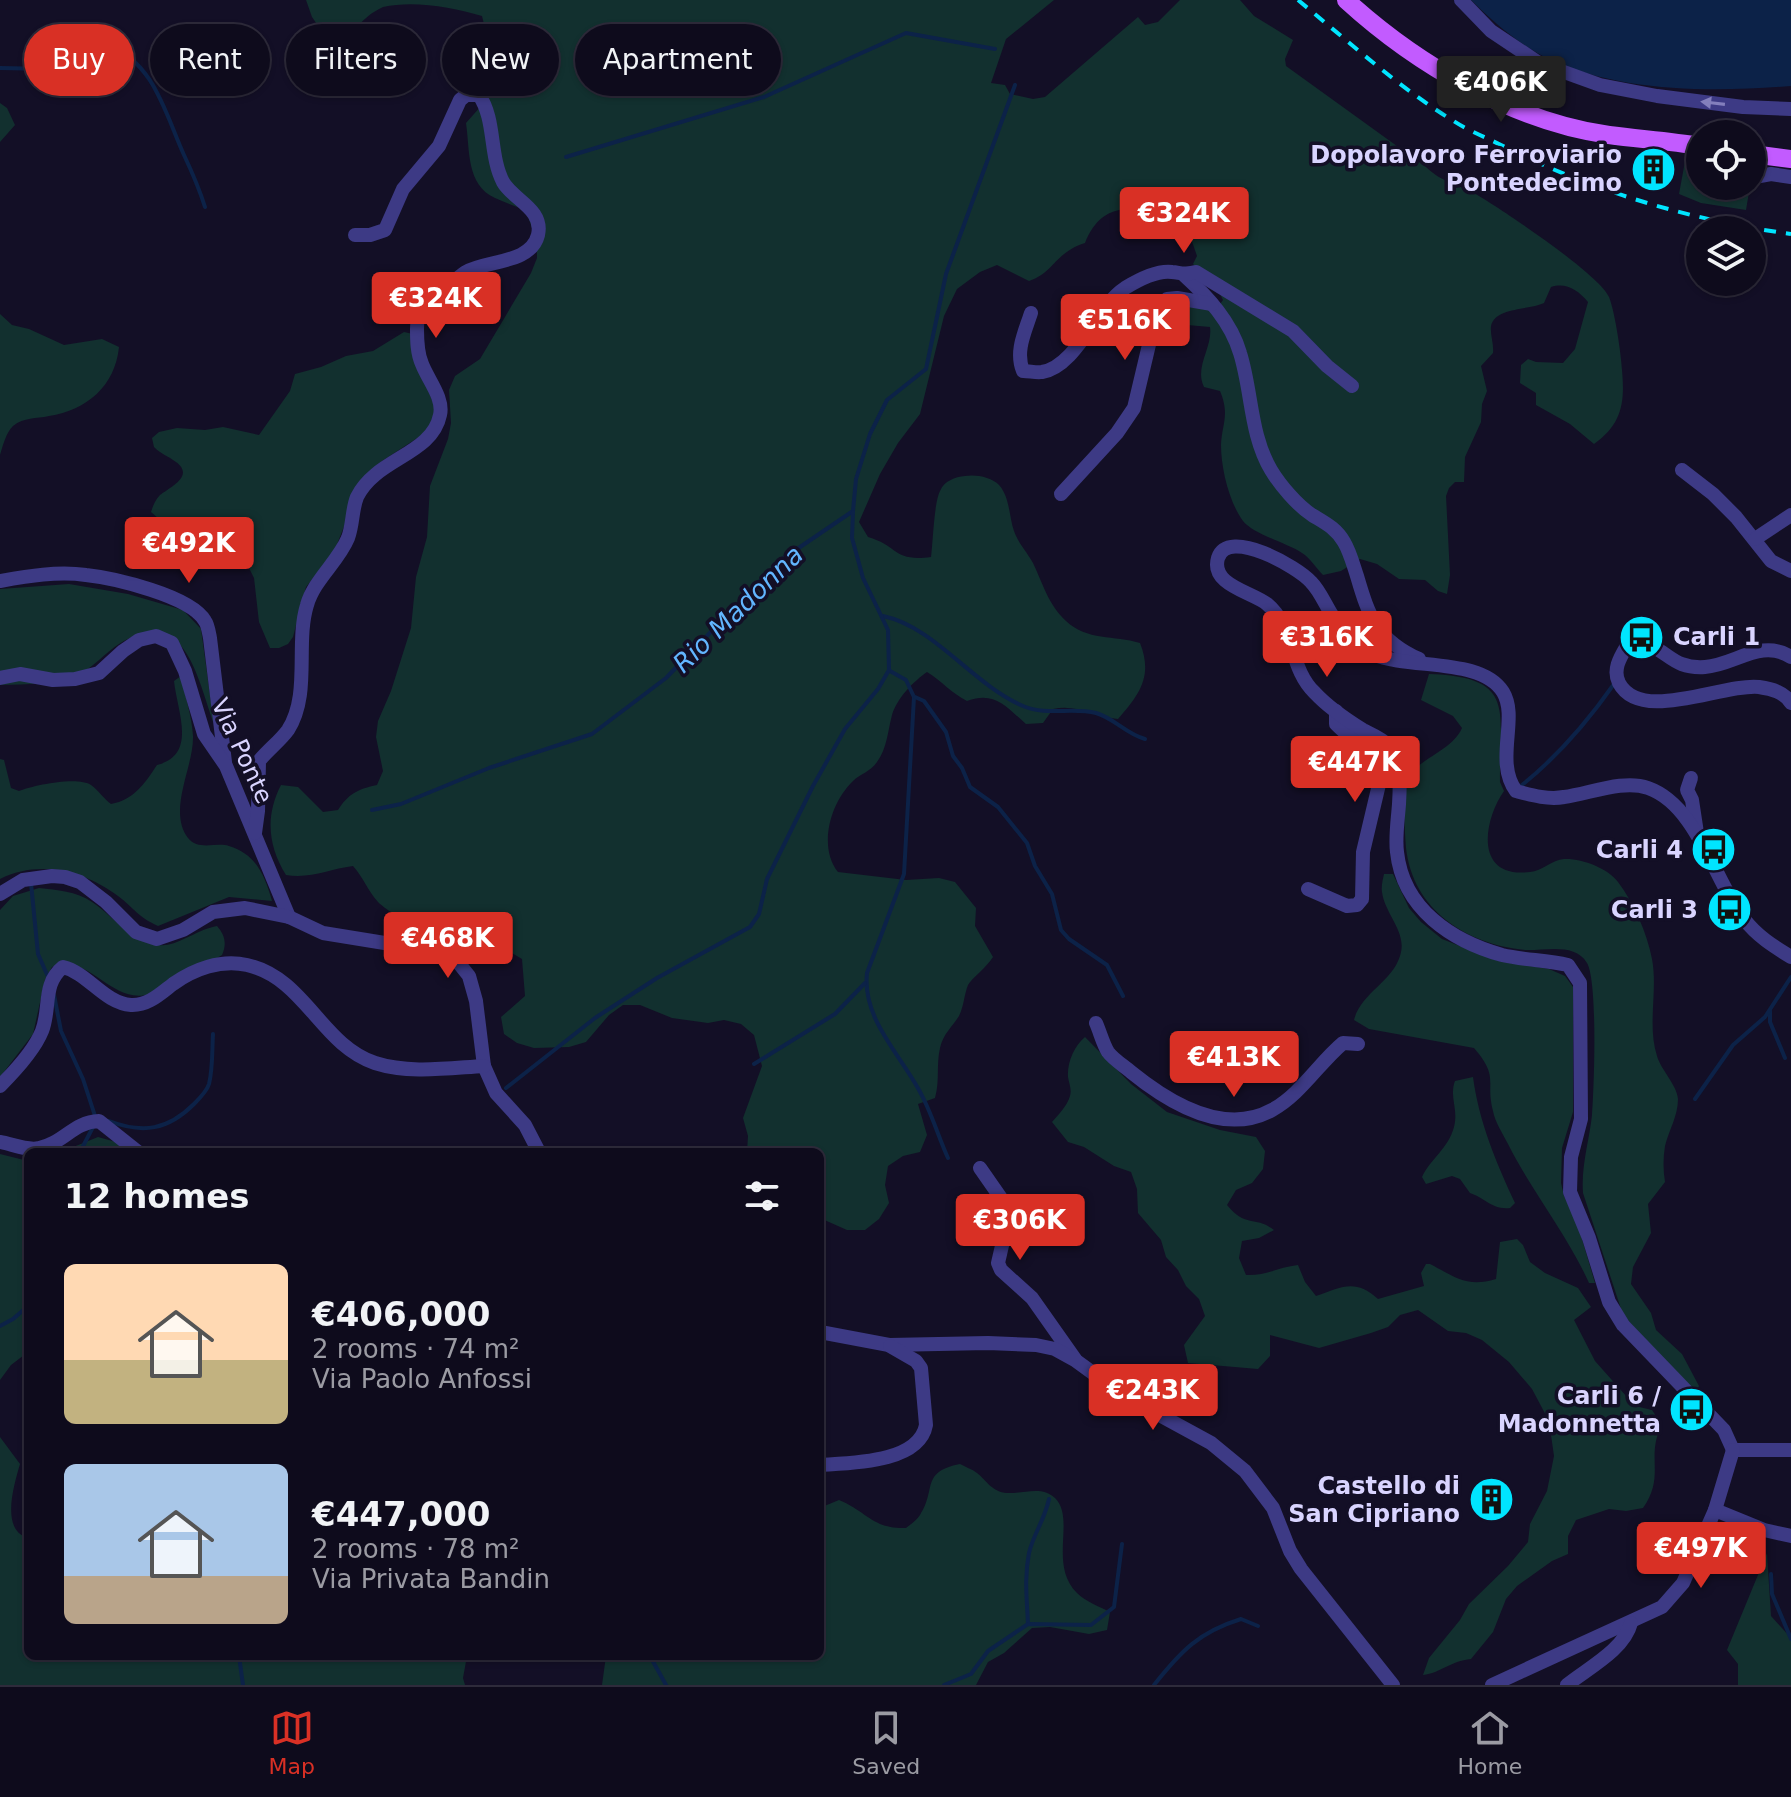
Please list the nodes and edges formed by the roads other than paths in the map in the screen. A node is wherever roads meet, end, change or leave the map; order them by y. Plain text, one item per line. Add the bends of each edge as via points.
1 (1346, 0) edge
2 (1461, 0) edge
3 (1791, 109) edge
4 (1686, 144) edge
5 (1766, 156) edge
6 (1791, 159) edge
7 (1766, 175) edge
8 (1791, 177) edge
9 (355, 235) dead end
10 (1184, 275) junction
11 (1212, 304) junction
12 (1031, 313) dead end
13 (1352, 386) dead end
14 (1682, 470) dead end
15 (1061, 494) dead end
16 (1791, 515) edge
17 (1755, 539) junction
18 (1790, 570) edge
19 (0, 581) edge
20 (1791, 657) edge
21 (1434, 666) junction
22 (0, 678) edge
23 (1791, 703) edge
24 (1336, 711) junction
25 (226, 766) junction
26 (1691, 778) dead end
27 (255, 833) junction
28 (1698, 837) junction
29 (1308, 889) dead end
30 (0, 894) edge
31 (289, 917) junction
32 (1791, 957) edge
33 (1096, 1023) dead end
34 (1358, 1044) dead end
35 (484, 1066) junction
36 (0, 1086) edge
37 (0, 1142) edge
38 (31, 1148) edge
39 (40, 1148) edge
40 (133, 1148) edge
41 (537, 1148) edge
42 (980, 1168) dead end
43 (824, 1333) edge
44 (889, 1345) junction
45 (1075, 1360) junction
46 (1733, 1450) junction
47 (1791, 1450) edge
48 (824, 1465) edge
49 (1715, 1510) junction
50 (1791, 1536) edge
51 (1631, 1623) junction
52 (1393, 1685) edge
53 (1492, 1685) edge
54 (1567, 1685) edge

1 - 4 main road via 1424,61 1514,107 1608,135
3 -> 2 street via 1600,85 1539,63 1491,31
5 - 6 main road
7 - 8 street
9 - 27 street via 385,230 403,189 439,146 460,100 479,95 488,108 502,181 535,216 538,236 523,252 467,272 422,306 417,341 442,410 437,428 428,440 370,477 356,498 349,536 313,590 306,607 297,709 287,730 259,761
10 - 11 street
10 - 12 street via 1150,275 1123,289 1080,344 1044,372 1023,371 1019,360
10 - 13 street via 1196,272 1272,316
11 - 15 street via 1167,299 1157,311 1134,408
11 - 21 street via 1241,354 1261,449 1272,472 1343,540 1374,625 1403,652
14 - 17 street
16 - 17 street
17 - 18 street via 1771,561
19 - 25 street via 85,574 192,607 205,621 210,638
20 - 23 street via 1760,650 1708,667 1687,666 1645,643 1628,644 1616,677 1624,691 1645,701 1758,687 1782,693
21 - 24 street via 1372,654 1351,640 1311,581 1264,554 1238,544 1226,548 1217,565 1222,578 1268,604 1286,628 1297,665 1313,692
21 - 28 street via 1486,675 1505,694 1508,780 1516,791 1560,798 1626,786 1648,788 1674,804
22 - 25 street, Via Ponte via 20,674 75,679 99,673 139,640 156,636 172,643 204,734
24 - 29 street via 1336,724 1373,756 1381,776 1363,852 1362,899 1347,906
24 - 46 street via 1389,746 1398,763 1396,852 1406,888 1422,911 1459,939 1505,955 1568,965 1580,983 1581,1119 1571,1157 1570,1192 1609,1302 1623,1325 1724,1430
25 - 27 street, Via Ponte
26 - 28 street via 1687,790
27 - 31 street, Via Ponte
28 - 32 street via 1744,918 1765,941
30 - 31 street via 23,880 65,877 98,895 136,932 157,939 213,912 245,908
31 - 35 street via 323,933 440,952 457,961 469,976 476,1001
33 - 34 street via 1108,1052 1159,1095 1224,1119 1271,1111 1343,1043
35 - 36 street via 401,1069 372,1062 336,1039 291,987 247,964 204,966 153,999 131,1005 113,999 77,970 63,967 49,982 42,1031
35 - 41 street via 496,1093 525,1125
37 - 38 street
39 - 40 street via 86,1122 99,1121
42 - 45 street via 1003,1201 1001,1270 1032,1298
43 - 44 street
44 - 45 street via 1036,1345
44 - 48 street via 921,1368 924,1434 899,1453 864,1463
45 - 52 street via 1123,1395 1211,1443 1245,1471 1273,1508 1301,1569
46 - 47 street
46 - 49 street
49 - 50 street
49 - 51 street via 1683,1583 1662,1607
51 - 53 street
51 - 54 street via 1620,1644

